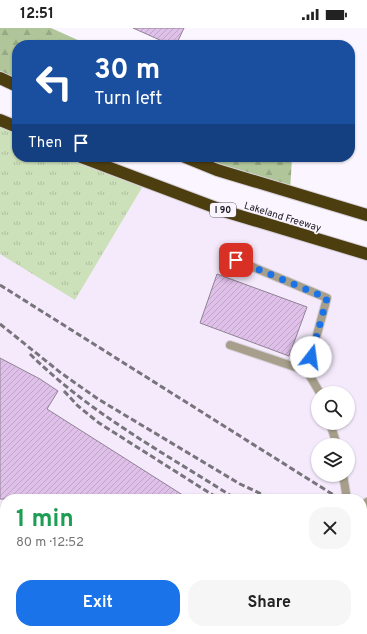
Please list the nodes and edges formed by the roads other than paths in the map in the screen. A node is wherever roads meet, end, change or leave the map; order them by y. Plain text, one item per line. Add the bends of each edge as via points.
1 (0, 78) edge
2 (12, 84) edge
3 (0, 120) edge
4 (12, 126) edge
5 (94, 162) edge
6 (197, 162) edge
7 (367, 215) edge
8 (367, 254) edge
9 (236, 260) dead end
10 (230, 345) dead end
11 (307, 371) junction
12 (316, 386) edge
13 (344, 482) edge
14 (346, 494) edge

1 - 2 highway
3 - 4 highway
5 - 8 highway, Lakeland Freeway / I 90 via 227,212
6 - 7 highway
9 - 11 lane via 327,298
10 - 11 lane
11 - 12 lane
13 - 14 lane

